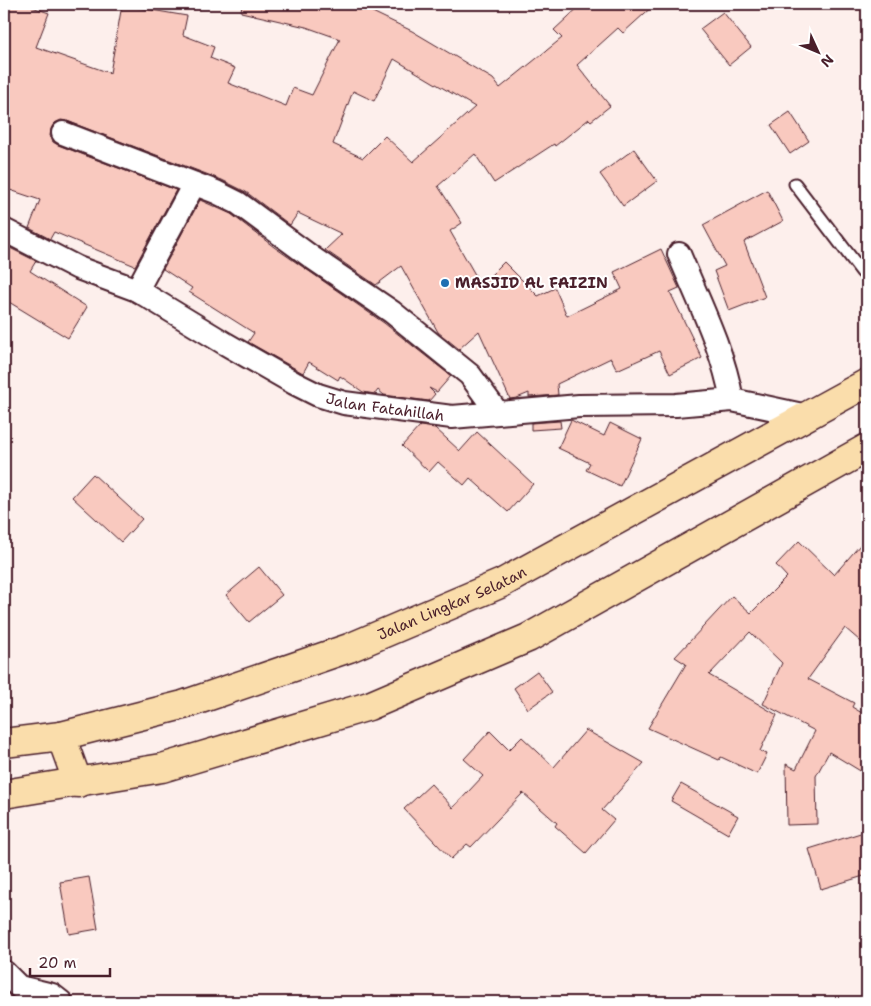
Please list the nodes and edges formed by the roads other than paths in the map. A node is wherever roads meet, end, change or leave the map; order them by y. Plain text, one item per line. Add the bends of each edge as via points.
1 (63, 133) dead end
2 (194, 184) junction
3 (795, 184) dead end
4 (4, 230) edge
5 (680, 254) dead end
6 (867, 275) edge
7 (138, 290) junction
8 (867, 383) edge
9 (732, 400) junction
10 (497, 412) junction
11 (807, 416) junction
12 (867, 448) edge
13 (61, 736) junction
14 (4, 743) edge
15 (78, 783) junction
16 (4, 794) edge
17 (15, 987) edge
18 (61, 1002) edge

1 - 2 street
2 - 7 street
2 - 10 street via 238,203 392,312 470,375
3 - 6 lane
4 - 7 street, Jalan Fatahillah via 78,268
5 - 9 street via 720,355
7 - 10 street, Jalan Fatahillah via 318,395 344,403 445,416
8 - 11 highway, Jalan Lingkar Selatan
9 - 10 street, Jalan Fatahillah
9 - 11 street, Jalan Fatahillah
11 - 13 highway, Jalan Lingkar Selatan via 502,584 349,648 183,705
12 - 15 highway via 528,638 378,702 162,768
13 - 14 highway, Jalan Lingkar Selatan
13 - 15 highway
15 - 16 highway
17 - 18 street via 52,994

